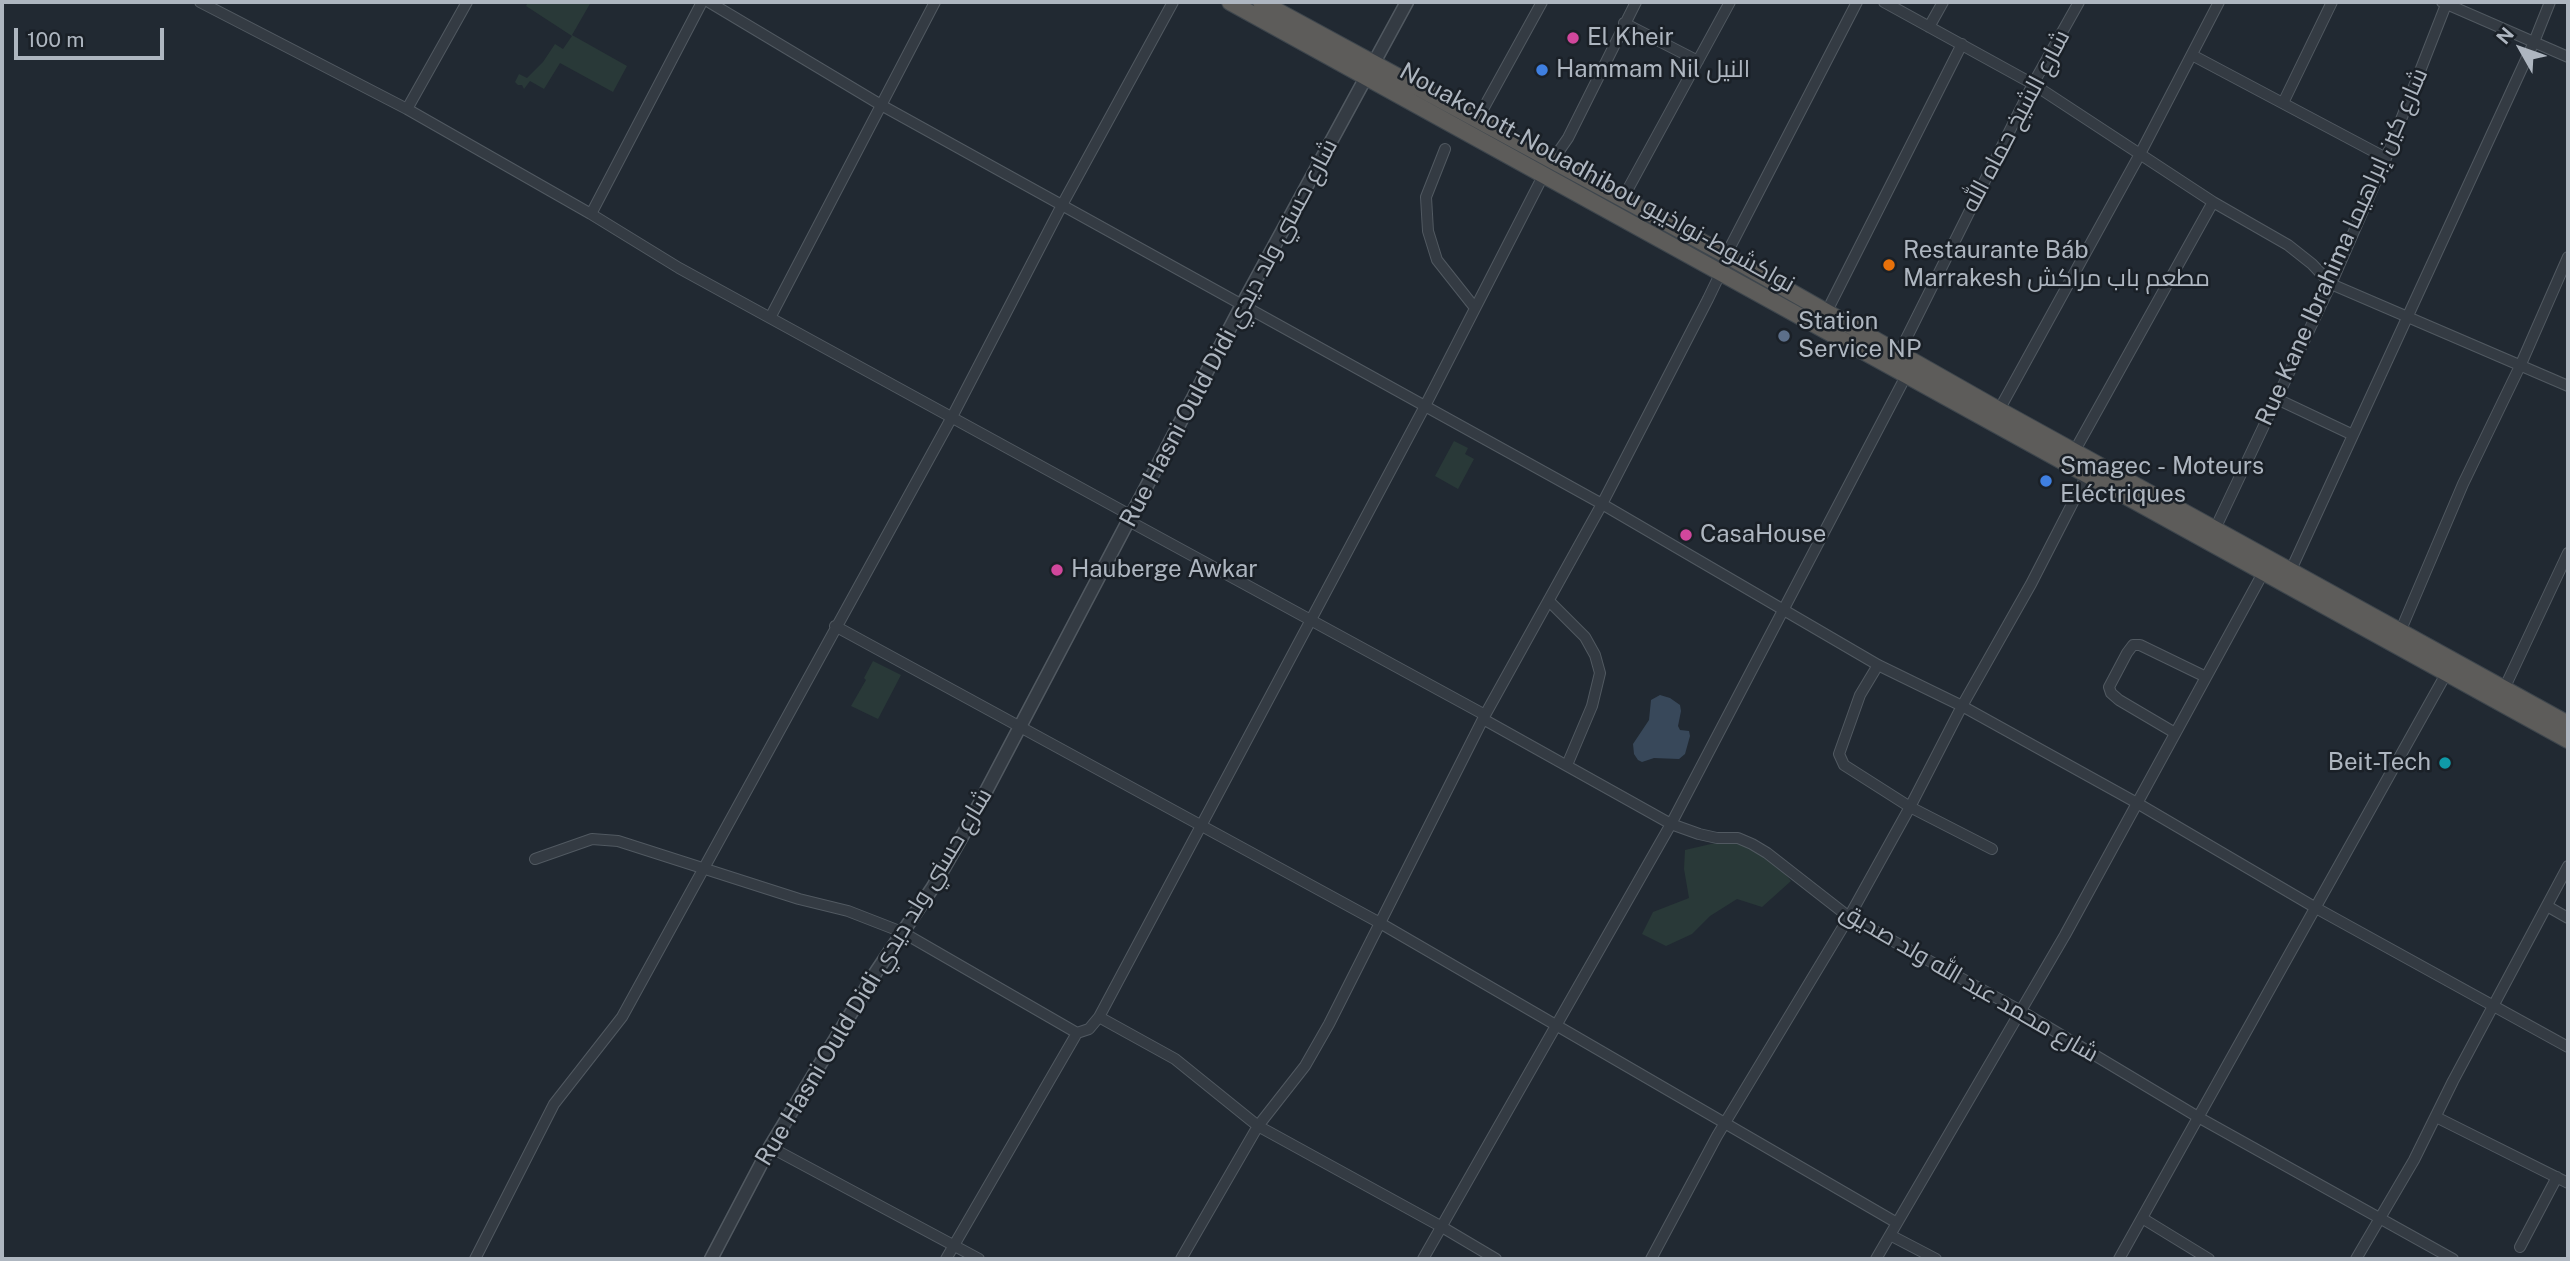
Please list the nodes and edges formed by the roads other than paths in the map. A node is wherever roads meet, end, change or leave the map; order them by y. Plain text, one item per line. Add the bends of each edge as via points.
1 (200, 2) edge
2 (467, 2) edge
3 (702, 2) edge
4 (709, 2) edge
5 (934, 2) edge
6 (1173, 2) edge
7 (1230, 2) edge
8 (1261, 2) edge
9 (1407, 2) edge
10 (1542, 2) edge
11 (1636, 2) edge
12 (1730, 2) edge
13 (1857, 2) edge
14 (1884, 2) edge
15 (1943, 2) edge
16 (2079, 2) edge
17 (2219, 2) edge
18 (2332, 2) edge
19 (2445, 2) edge
20 (2550, 2) edge
21 (215, 5) edge
22 (1625, 23) junction
23 (1929, 27) junction
24 (2534, 42) junction
25 (1962, 44) junction
26 (2192, 55) junction
27 (2568, 57) edge
28 (1698, 61) junction
29 (1371, 72) junction
30 (2033, 84) junction
31 (2283, 103) junction
32 (881, 105) junction
33 (407, 109) junction
34 (1477, 120) junction
35 (1445, 149) dead end
36 (2140, 154) junction
37 (2386, 158) junction
38 (1548, 169) junction
39 (1623, 198) junction
40 (2213, 202) junction
41 (1062, 205) junction
42 (591, 214) junction
43 (1726, 255) junction
44 (2568, 257) edge
45 (1721, 272) junction
46 (2331, 284) junction
47 (1242, 305) junction
48 (1475, 308) junction
49 (1826, 313) junction
50 (771, 316) junction
51 (2409, 317) junction
52 (1899, 354) junction
53 (2521, 364) junction
54 (1907, 374) junction
55 (2568, 386) edge
56 (2277, 399) junction
57 (1424, 406) junction
58 (1999, 410) junction
59 (952, 417) junction
60 (2353, 435) junction
61 (2074, 452) junction
62 (2087, 475) junction
63 (1602, 504) junction
64 (1129, 518) junction
65 (2215, 529) junction
66 (2568, 553) edge
67 (2290, 572) junction
68 (2263, 573) junction
69 (1549, 601) junction
70 (1785, 609) junction
71 (1310, 618) junction
72 (835, 626) junction
73 (2400, 632) junction
74 (1878, 665) junction
75 (2446, 674) junction
76 (2206, 677) junction
77 (2504, 689) junction
78 (1962, 706) junction
79 (1484, 717) junction
80 (2568, 724) edge
81 (1019, 725) junction
82 (2175, 733) junction
83 (2568, 740) edge
84 (1567, 765) junction
85 (2137, 803) junction
86 (1910, 807) junction
87 (1671, 824) junction
88 (1202, 825) junction
89 (1992, 849) dead end
90 (535, 859) dead end
91 (2568, 866) edge
92 (704, 868) junction
93 (2547, 906) junction
94 (2316, 908) junction
95 (1849, 917) junction
96 (2568, 918) edge
97 (1380, 923) junction
98 (902, 932) junction
99 (2493, 1006) junction
100 (2021, 1011) junction
101 (1100, 1017) junction
102 (1558, 1025) junction
103 (1077, 1033) junction
104 (2568, 1047) edge
105 (2198, 1117) junction
106 (2436, 1117) junction
107 (1725, 1122) junction
108 (1258, 1126) junction
109 (770, 1147) junction
110 (2557, 1177) junction
111 (2568, 1183) edge
112 (2142, 1218) junction
113 (2381, 1218) junction
114 (1897, 1223) junction
115 (1442, 1227) junction
116 (1890, 1234) junction
117 (955, 1244) junction
118 (2520, 1247) dead end
119 (475, 1259) edge
120 (711, 1259) edge
121 (946, 1259) edge
122 (979, 1259) edge
123 (1181, 1259) edge
124 (1423, 1259) edge
125 (1496, 1259) edge
126 (1651, 1259) edge
127 (1876, 1259) edge
128 (1936, 1259) edge
129 (2119, 1259) edge
130 (2209, 1259) edge
131 (2356, 1259) edge
132 (2453, 1259) edge

1 - 21 street, شارع محمد عبد الله ولد صديق
2 - 33 street
3 - 42 street
4 - 32 street
5 - 32 street
6 - 41 street
7 - 29 highway, Nouakchott-Nouadhibou نواكشوط-نواذيبو
8 - 29 highway, Nouakchott-Nouadhibou نواكشوط-نواذيبو
9 - 29 street, Rue Hasni Ould Didi شارع حسني ولد ديدي
10 - 34 street
11 - 22 street
12 - 28 street
13 - 43 street
14 - 23 street
15 - 23 street
16 - 30 street, شارع الشيخ حماه الله
17 - 26 street
18 - 31 street
19 - 24 street
19 - 37 street, Rue Kane Ibrahima شارع كين إبراهيما
20 - 24 street
21 - 33 street, شارع محمد عبد الله ولد صديق
22 - 28 street
22 - 38 street
23 - 25 street
24 - 27 street
24 - 51 street
25 - 30 street
25 - 49 street
26 - 31 street
26 - 36 street
28 - 39 street
29 - 34 highway, Nouakchott-Nouadhibou نواكشوط-نواذيبو
29 - 38 highway, Nouakchott-Nouadhibou نواكشوط-نواذيبو
29 - 47 street, Rue Hasni Ould Didi شارع حسني ولد ديدي
30 - 36 street
30 - 52 street, شارع الشيخ حماه الله
31 - 37 street
32 - 41 street
32 - 50 street
33 - 42 street, شارع محمد عبد الله ولد صديق
34 - 38 highway, Nouakchott-Nouadhibou نواكشوط-نواذيبو
35 - 48 street via 1426,197 1428,231 1437,260
36 - 40 street
36 - 58 street
37 - 46 street, Rue Kane Ibrahima شارع كين إبراهيما
38 - 39 highway, Nouakchott-Nouadhibou نواكشوط-نواذيبو
38 - 45 highway, Nouakchott-Nouadhibou نواكشوط-نواذيبو
38 - 48 street
39 - 43 highway, Nouakchott-Nouadhibou نواكشوط-نواذيبو
40 - 46 street via 2288,245
40 - 61 street
41 - 47 street
41 - 59 street
42 - 50 street, شارع محمد عبد الله ولد صديق via 679,268
43 - 45 street
43 - 49 highway, Nouakchott-Nouadhibou نواكشوط-نواذيبو
44 - 53 street
45 - 54 highway, Nouakchott-Nouadhibou نواكشوط-نواذيبو
45 - 63 street
46 - 51 street
46 - 56 street, Rue Kane Ibrahima شارع كين إبراهيما
47 - 57 street
47 - 64 street, Rue Hasni Ould Didi شارع حسني ولد ديدي
48 - 57 street
49 - 52 highway, Nouakchott-Nouadhibou نواكشوط-نواذيبو
50 - 59 street, شارع محمد عبد الله ولد صديق
51 - 53 street
51 - 60 street
52 - 58 highway, Nouakchott-Nouadhibou نواكشوط-نواذيبو
53 - 55 street
53 - 73 street
54 - 62 highway, Nouakchott-Nouadhibou نواكشوط-نواذيبو
54 - 70 street
56 - 60 street
56 - 65 street, Rue Kane Ibrahima شارع كين إبراهيما
57 - 63 street
57 - 71 street
58 - 61 highway, Nouakchott-Nouadhibou نواكشوط-نواذيبو
59 - 64 street, شارع محمد عبد الله ولد صديق
59 - 72 street
60 - 67 street
61 - 65 highway, Nouakchott-Nouadhibou نواكشوط-نواذيبو
62 - 68 highway, Nouakchott-Nouadhibou نواكشوط-نواذيبو
62 - 78 street
63 - 69 street
63 - 70 street
64 - 71 street, شارع محمد عبد الله ولد صديق
64 - 81 street, Rue Hasni Ould Didi شارع حسني ولد ديدي
65 - 67 highway, Nouakchott-Nouadhibou نواكشوط-نواذيبو
66 - 77 street
67 - 73 highway, Nouakchott-Nouadhibou نواكشوط-نواذيبو
68 - 75 highway, Nouakchott-Nouadhibou نواكشوط-نواذيبو
68 - 76 street
69 - 79 street
69 - 84 street via 1585,637 1600,673 1592,706
70 - 74 street
70 - 87 street
71 - 79 street, شارع محمد عبد الله ولد صديق
71 - 88 street
72 - 81 street
72 - 92 street
73 - 77 highway, Nouakchott-Nouadhibou نواكشوط-نواذيبو
74 - 78 street
74 - 86 street via 1860,695 1839,754 1844,765
75 - 83 highway, Nouakchott-Nouadhibou نواكشوط-نواذيبو
75 - 94 street
76 - 82 street
76 - 82 street via 2140,645 2133,645 2127,653 2109,687 2111,693
77 - 80 highway, Nouakchott-Nouadhibou نواكشوط-نواذيبو
78 - 85 street
78 - 86 street
79 - 84 street, شارع محمد عبد الله ولد صديق
79 - 97 street
81 - 88 street
81 - 98 street, Rue Hasni Ould Didi شارع حسني ولد ديدي via 964,833
82 - 85 street
84 - 87 street, شارع محمد عبد الله ولد صديق
85 - 94 street
85 - 100 street
86 - 89 street
86 - 95 street
87 - 95 street, شارع محمد عبد الله ولد صديق via 1752,844
87 - 102 street
88 - 97 street
88 - 101 street
90 - 92 street via 592,839 618,841
91 - 93 street
92 - 98 street
92 - 119 street via 622,1017 554,1104
93 - 96 street
93 - 99 street
94 - 99 street
94 - 105 street
95 - 100 street, شارع محمد عبد الله ولد صديق
95 - 107 street
97 - 102 street
97 - 108 street via 1305,1066
98 - 103 street
98 - 109 street, Rue Hasni Ould Didi شارع حسني ولد ديدي
99 - 104 street
99 - 106 street
100 - 105 street, شارع محمد عبد الله ولد صديق
100 - 114 street
101 - 103 street via 1089,1029
101 - 108 street via 1175,1059
102 - 107 street
102 - 115 street
103 - 117 street
105 - 112 street
105 - 113 street, شارع محمد عبد الله ولد صديق
106 - 110 street
106 - 113 street
107 - 114 street
107 - 126 street
108 - 115 street
108 - 123 street
109 - 117 street
109 - 120 street, Rue Hasni Ould Didi شارع حسني ولد ديدي
110 - 111 street
110 - 118 street
112 - 129 street
112 - 130 street
113 - 131 street
113 - 132 street, شارع محمد عبد الله ولد صديق
114 - 116 street
115 - 124 street
115 - 125 street
116 - 127 street
116 - 128 street
117 - 121 street
117 - 122 street

